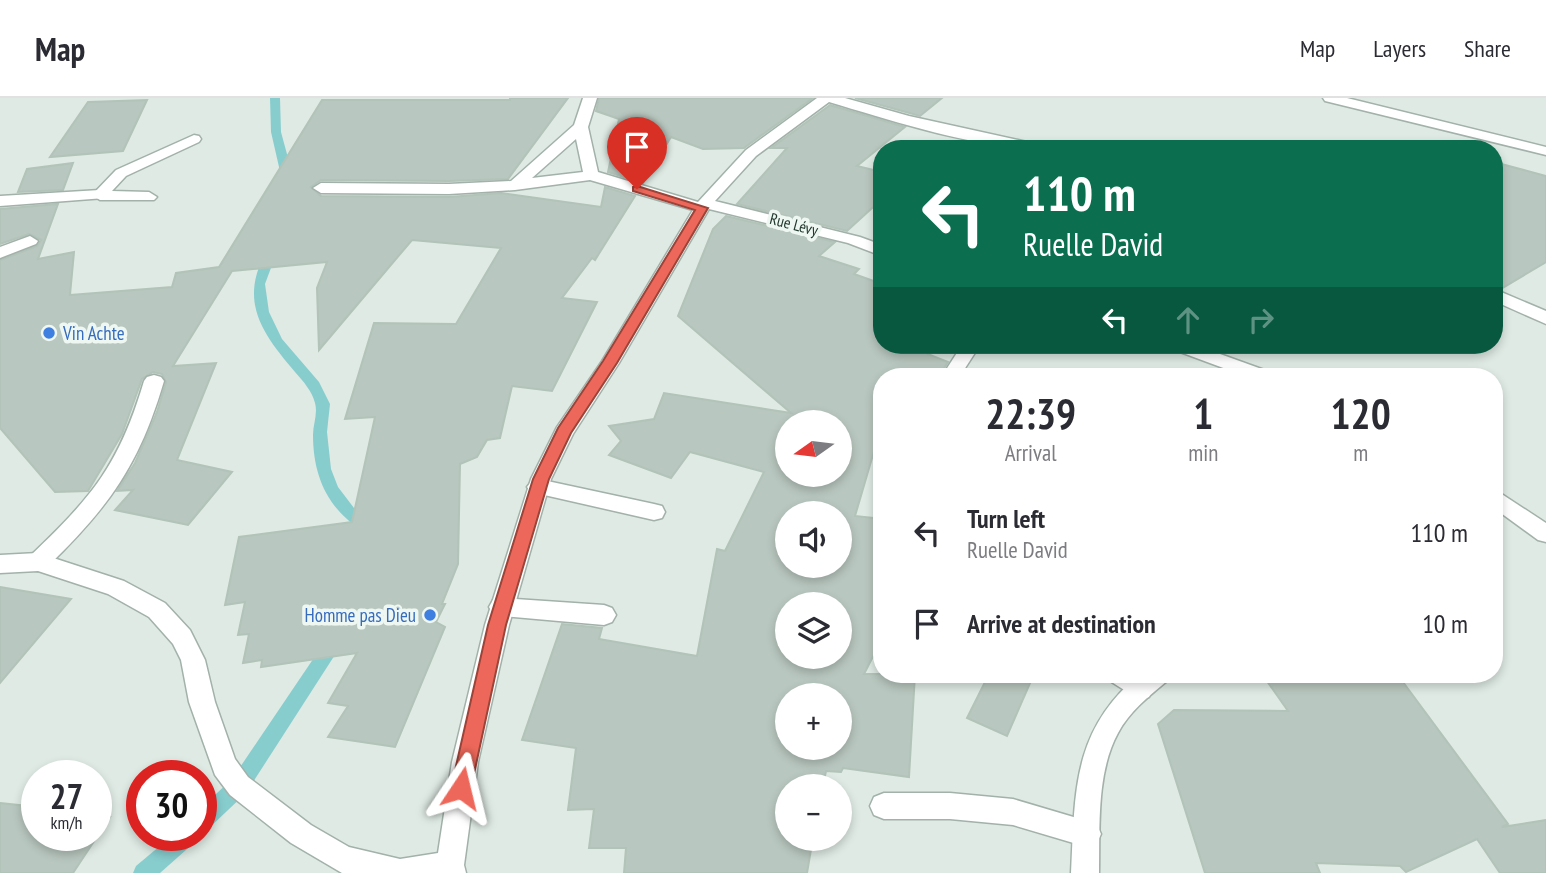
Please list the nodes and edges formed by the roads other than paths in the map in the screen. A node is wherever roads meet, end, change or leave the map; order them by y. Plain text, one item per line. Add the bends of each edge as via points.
1 (590, 98) edge
2 (828, 98) edge
3 (1330, 98) edge
4 (581, 127) junction
5 (194, 139) dead end
6 (998, 140) edge
7 (1501, 140) edge
8 (1503, 140) edge
9 (1546, 151) edge
10 (591, 175) junction
11 (515, 185) junction
12 (321, 188) dead end
13 (100, 195) junction
14 (149, 197) dead end
15 (0, 201) edge
16 (703, 205) junction
17 (30, 241) dead end
18 (873, 247) edge
19 (0, 253) edge
20 (1503, 298) edge
21 (1546, 318) edge
22 (1203, 354) edge
23 (1241, 368) edge
24 (154, 381) dead end
25 (538, 487) junction
26 (1503, 503) edge
27 (654, 512) dead end
28 (1546, 534) edge
29 (38, 562) junction
30 (0, 564) edge
31 (501, 607) junction
32 (604, 615) dead end
33 (1136, 683) edge
34 (884, 806) dead end
35 (1087, 834) junction
36 (451, 869) edge
37 (1085, 873) edge

1 - 4 street
2 - 6 street
2 - 16 street via 751,153
3 - 7 street
4 - 10 street
4 - 11 street
5 - 13 street via 121,173
8 - 9 street
10 - 11 street
10 - 16 street, Rue Lévy
11 - 12 street
13 - 14 street
13 - 15 street
16 - 18 street, Rue Lévy
16 - 25 street via 564,432
17 - 19 street
20 - 21 street
22 - 23 street
24 - 29 street via 128,458 107,491
25 - 27 street
25 - 31 street
26 - 28 street
29 - 30 street
29 - 36 street via 116,587 156,610 182,637 193,660 224,766 239,786 301,834 344,860 400,873
31 - 32 street
31 - 36 street via 465,762
33 - 35 street via 1106,728 1093,769
34 - 35 street via 1013,812
35 - 37 street

